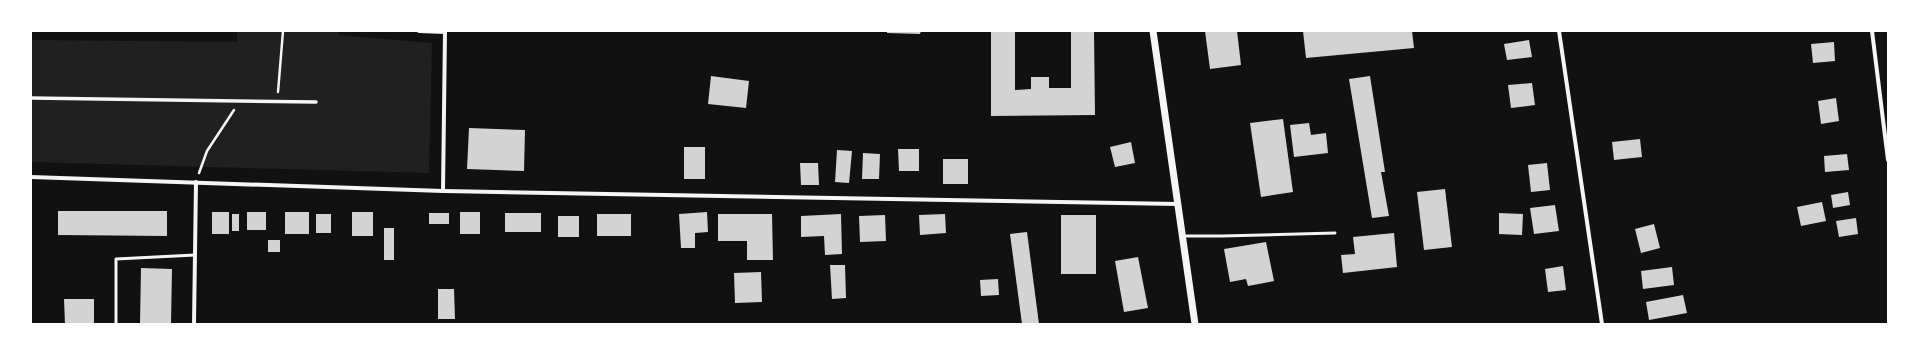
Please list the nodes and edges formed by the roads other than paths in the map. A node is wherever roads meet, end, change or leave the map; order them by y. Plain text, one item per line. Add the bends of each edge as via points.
1 (419, 31) edge
2 (1153, 31) edge
3 (1559, 31) edge
4 (1872, 31) edge
5 (31, 98) edge
6 (316, 102) dead end
7 (1888, 160) edge
8 (31, 177) edge
9 (196, 182) junction
10 (443, 191) junction
11 (1178, 204) junction
12 (1335, 233) dead end
13 (1182, 236) junction
14 (195, 255) junction
15 (116, 324) edge
16 (194, 324) edge
17 (1195, 324) edge
18 (1602, 324) edge

1 - 10 street via 445,32
2 - 11 street
3 - 18 street
4 - 7 street
5 - 6 street
8 - 9 street
9 - 10 street
9 - 14 street
10 - 11 street
11 - 13 street
12 - 13 lane
13 - 17 street
14 - 15 lane via 116,259
14 - 16 street

